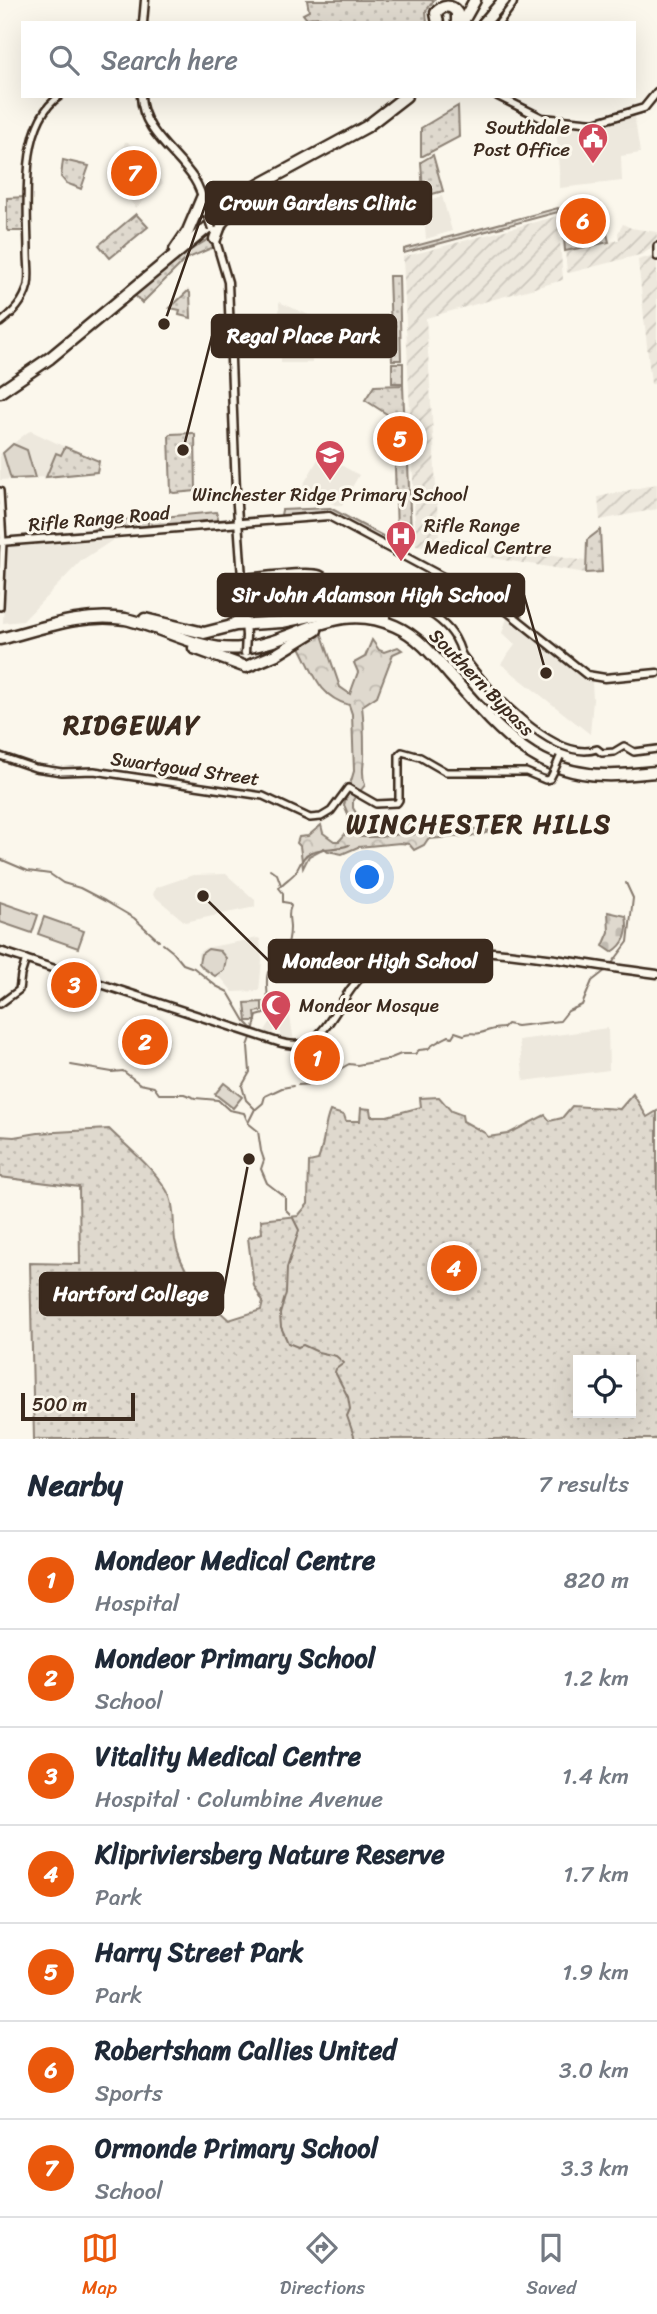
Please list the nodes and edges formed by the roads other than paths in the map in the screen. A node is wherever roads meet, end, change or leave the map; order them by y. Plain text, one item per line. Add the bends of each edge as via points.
1 (145, 0) edge
2 (448, 0) edge
3 (477, 0) edge
4 (509, 2) edge
5 (143, 21) edge
6 (434, 21) edge
7 (436, 21) edge
8 (461, 21) edge
9 (463, 21) edge
10 (490, 21) edge
11 (500, 21) edge
12 (656, 90) edge
13 (139, 98) edge
14 (396, 98) edge
15 (403, 98) edge
16 (502, 98) edge
17 (54, 99) edge
18 (657, 105) edge
19 (644, 108) junction
20 (267, 180) junction
21 (252, 186) junction
22 (205, 206) junction
23 (216, 237) junction
24 (657, 246) edge
25 (174, 251) junction
26 (657, 257) edge
27 (160, 267) junction
28 (0, 323) edge
29 (0, 386) edge
30 (0, 392) edge
31 (0, 491) edge
32 (238, 523) junction
33 (2, 542) edge
34 (250, 578) joint
35 (241, 580) junction
36 (1, 592) edge
37 (0, 607) edge
38 (243, 610) junction
39 (97, 617) junction
40 (384, 617) junction
41 (371, 618) junction
42 (141, 619) junction
43 (247, 624) junction
44 (222, 629) junction
45 (0, 633) edge
46 (0, 639) edge
47 (245, 667) junction
48 (657, 673) edge
49 (564, 745) junction
50 (657, 750) edge
51 (0, 756) edge
52 (653, 770) edge
53 (0, 952) edge
54 (26, 960) junction
55 (657, 974) edge
56 (0, 1004) edge

1 - 5 main road
2 - 6 highway via 433,8
3 - 9 highway
4 - 10 highway
4 - 11 street
7 - 8 highway via 438,11 447,6
12 - 19 main road
13 - 22 main road via 145,124 197,184
14 - 21 highway via 353,130 272,170
15 - 20 highway via 366,127
16 - 19 main road via 542,118 592,123
17 - 28 street via 38,125 28,172 28,285 18,307
18 - 19 main road
20 - 23 highway via 225,219
20 - 27 highway
21 - 22 highway
21 - 25 highway
22 - 23 main road, bridge
22 - 25 highway
23 - 27 highway
23 - 32 main road via 228,282
24 - 26 street
25 - 29 highway via 50,354
27 - 30 highway via 50,358
31 - 33 street
32 - 33 main road, Rifle Range Road
32 - 35 main road
32 - 48 main road, Rifle Range Road via 334,518 508,612 587,675
33 - 36 street
34 - 35 main road
34 - 49 street via 317,573 348,593 404,599 416,605 447,628 463,657 514,714
35 - 38 main road
36 - 37 street
38 - 43 highway
38 - 44 highway via 238,621
39 - 41 highway, Southern Bypass via 132,621 229,649 261,645 332,619
39 - 46 highway, Southern Bypass
39 - 47 highway via 140,626
40 - 42 highway, Southern Bypass via 361,612 336,614 233,644 207,641
40 - 43 highway via 343,610
40 - 52 highway, Southern Bypass via 407,626 426,641 503,727 537,752 584,768
41 - 47 highway via 327,625
41 - 52 highway, Southern Bypass via 418,640 498,729 532,755 584,774
42 - 44 highway via 197,632
42 - 45 highway, Southern Bypass via 90,612
43 - 44 highway
43 - 47 main road, bridge
49 - 50 street via 604,754 624,746 634,752
49 - 51 street, Swartgoud Street, bridge via 550,779 545,780 525,772 446,772 420,757 400,753 397,803 376,804 348,788 331,811 310,818 263,796 92,771 34,768
53 - 54 main road
54 - 55 main road via 281,1045 304,1046 320,1036 362,978 403,956 430,951 505,953
54 - 56 street via 19,990

